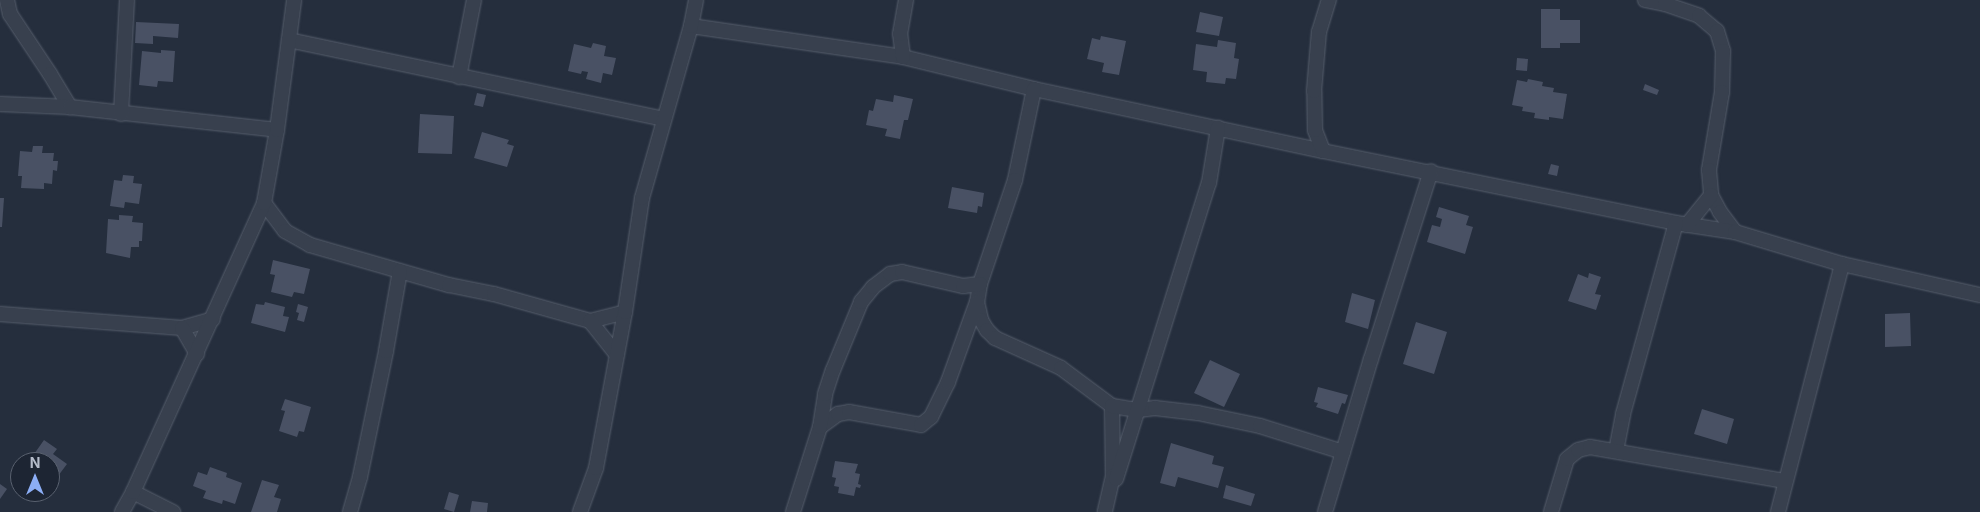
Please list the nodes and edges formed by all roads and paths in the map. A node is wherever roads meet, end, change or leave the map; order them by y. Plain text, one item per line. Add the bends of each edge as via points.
1 (7, 0) edge
2 (127, 0) edge
3 (294, 0) edge
4 (474, 0) edge
5 (696, 0) edge
6 (906, 0) edge
7 (1329, 0) edge
8 (1645, 0) edge
9 (691, 26) junction
10 (289, 40) junction
11 (903, 57) junction
12 (459, 77) junction
13 (1034, 89) junction
14 (0, 104) edge
15 (70, 107) junction
16 (121, 114) junction
17 (664, 119) junction
18 (1218, 128) junction
19 (277, 130) junction
20 (1323, 151) junction
21 (1431, 171) junction
22 (1710, 195) junction
23 (264, 203) junction
24 (1681, 224) junction
25 (1735, 232) junction
26 (1842, 264) junction
27 (400, 271) junction
28 (980, 284) junction
29 (1980, 295) edge
30 (977, 302) junction
31 (625, 312) junction
32 (0, 314) edge
33 (213, 319) junction
34 (590, 321) junction
35 (182, 328) junction
36 (197, 354) junction
37 (617, 355) junction
38 (1112, 406) junction
39 (1138, 410) junction
40 (820, 427) junction
41 (1616, 451) junction
42 (1342, 452) junction
43 (1785, 481) junction
44 (1111, 491) junction
45 (133, 492) junction
46 (122, 512) edge
47 (174, 512) edge
48 (350, 512) edge
49 (580, 512) edge
50 (793, 512) edge
51 (1105, 512) edge
52 (1325, 512) edge
53 (1551, 512) edge
54 (1778, 512) edge

1 - 15 street via 10,14
2 - 16 street
3 - 10 street
4 - 12 street
5 - 9 street
6 - 11 street via 900,34
7 - 20 street via 1319,32 1314,91 1315,130
8 - 22 street via 1699,16 1717,31 1723,51 1722,92 1710,170
9 - 11 street
9 - 17 street
10 - 12 street
10 - 19 street
11 - 13 street
12 - 17 street
13 - 18 street
13 - 28 street via 1015,180
14 - 15 street
15 - 16 street
16 - 19 street
17 - 31 street via 642,198
18 - 20 street
18 - 39 street via 1209,183
19 - 23 street
20 - 21 street
21 - 24 street
21 - 42 street
22 - 24 street
22 - 25 street
23 - 27 street via 285,231 310,245
23 - 33 street
24 - 25 street
24 - 41 street
25 - 26 street
26 - 29 street
26 - 43 street
27 - 34 street
27 - 48 street via 360,477
28 - 30 street
28 - 40 street via 963,286 902,272 880,280 861,302 850,326 825,394
30 - 38 street via 981,320 995,338 1061,368
30 - 40 street via 948,382 931,417 921,425 848,412 838,414
31 - 34 street
31 - 37 street
32 - 35 street
33 - 35 street
33 - 36 street
34 - 37 street
35 - 36 street
36 - 45 street
37 - 49 street via 596,468
38 - 39 street
38 - 44 street
39 - 42 street via 1155,408 1260,426
39 - 44 street
40 - 50 street
41 - 43 street
41 - 53 street via 1590,447 1578,450 1567,459
42 - 52 street
43 - 54 street
44 - 51 street
45 - 46 street
45 - 47 street

